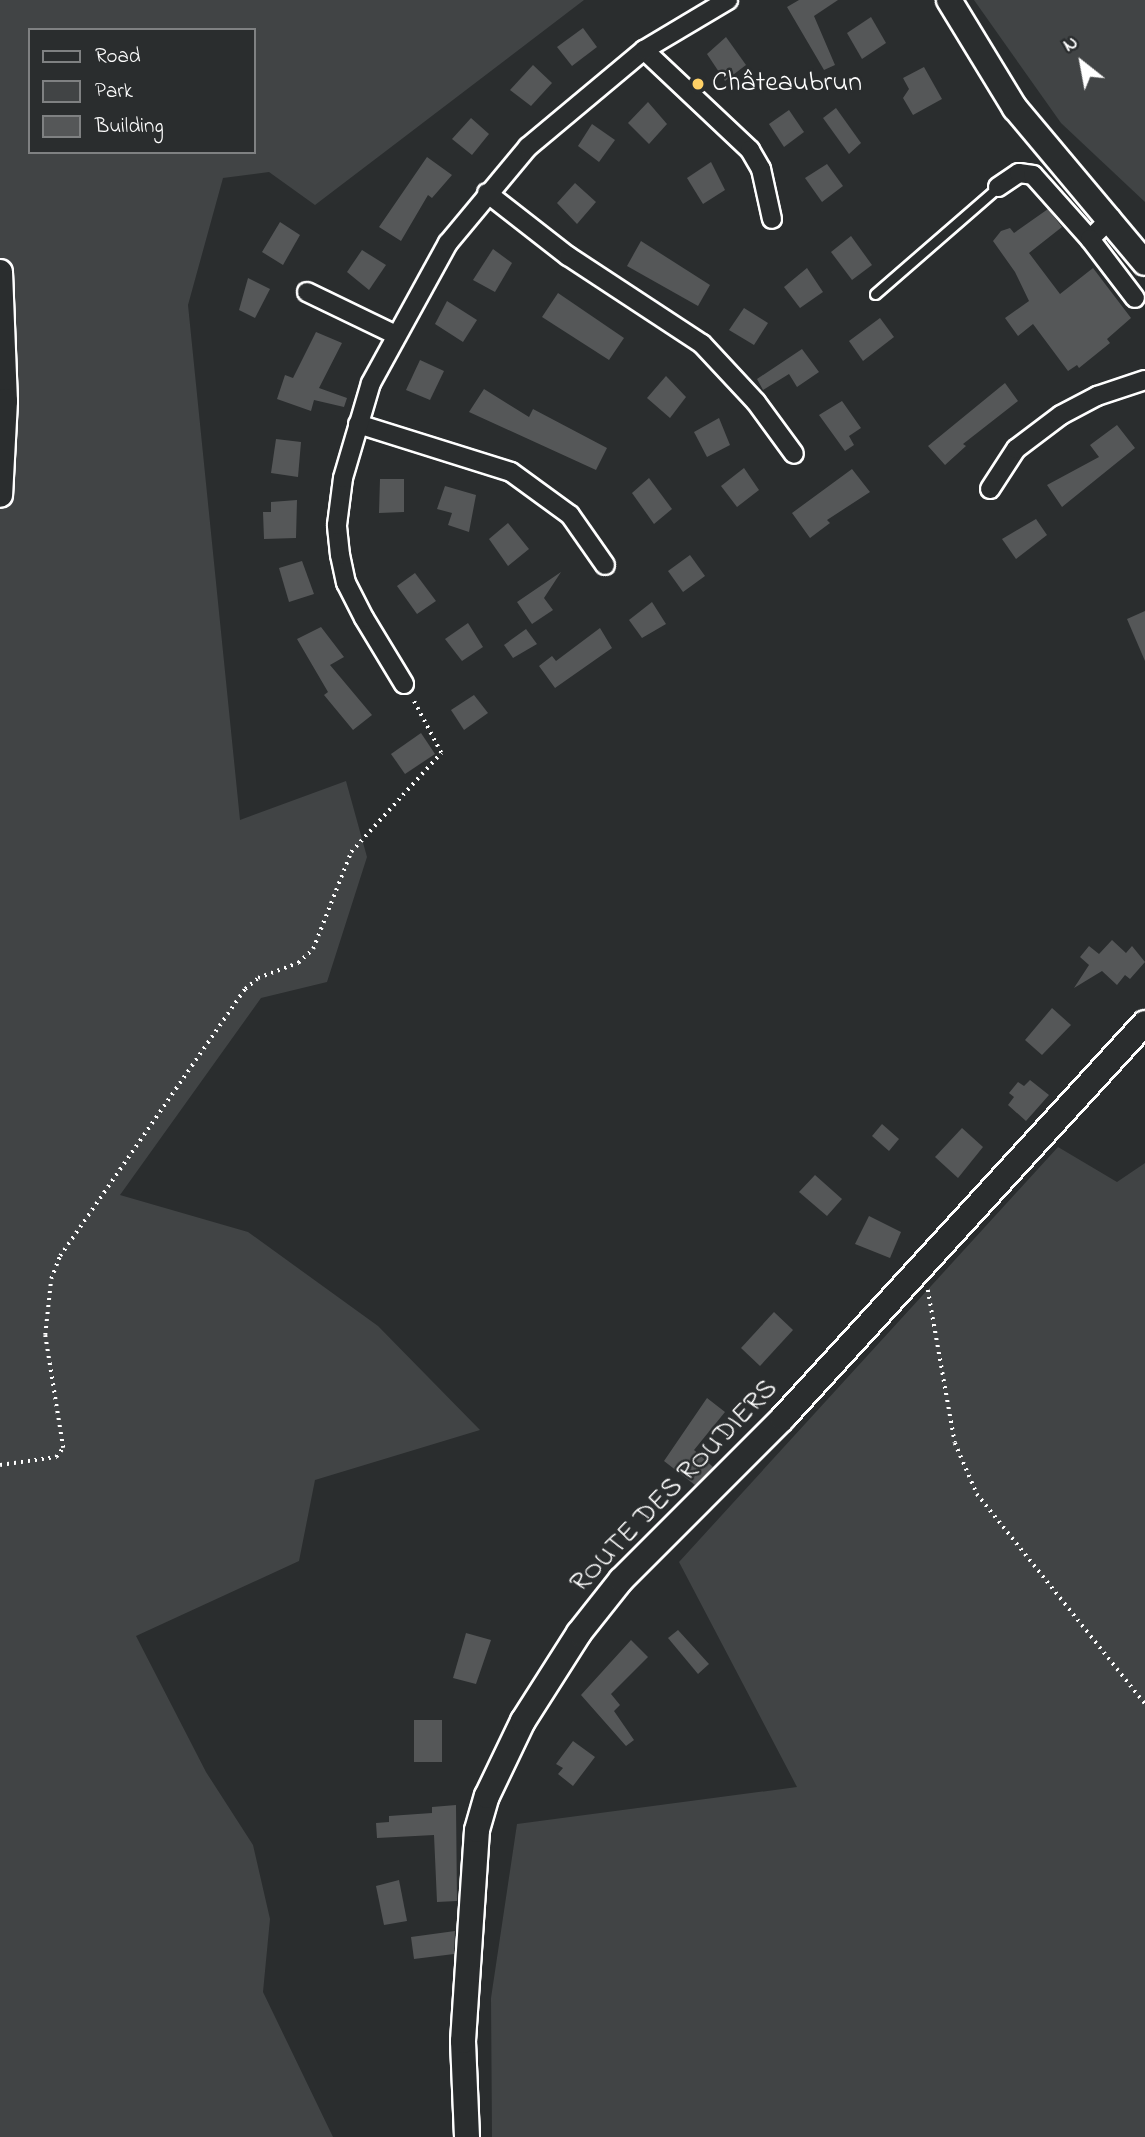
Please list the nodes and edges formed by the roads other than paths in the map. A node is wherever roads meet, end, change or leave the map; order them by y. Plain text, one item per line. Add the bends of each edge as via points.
1 (728, 0) edge
2 (949, 0) edge
3 (644, 50) junction
4 (998, 187) joint
5 (487, 192) junction
6 (1111, 218) junction
7 (772, 219) dead end
8 (1090, 239) junction
9 (1145, 263) edge
10 (0, 272) edge
11 (307, 292) dead end
12 (875, 294) dead end
13 (1135, 298) dead end
14 (396, 335) junction
15 (1145, 380) edge
16 (358, 424) junction
17 (794, 454) dead end
18 (990, 489) dead end
19 (0, 495) edge
20 (605, 565) dead end
21 (404, 684) road end
22 (1145, 1023) edge
23 (467, 2137) edge

1 - 3 street
2 - 6 street via 1015,108 1050,154
3 - 5 street via 528,147
3 - 7 street via 750,150 761,169
4 - 8 street via 1019,173 1033,175
4 - 12 lane
5 - 14 street via 448,243
5 - 17 street via 568,257 702,344 756,402
6 - 8 street
6 - 9 street
8 - 13 street
10 - 19 street via 5,401
11 - 14 street
14 - 16 street via 371,383
15 - 18 street via 1097,396 1061,415 1016,449
16 - 20 street via 511,472 570,515
16 - 21 street via 343,478 337,525 340,555 363,618
22 - 23 street, ROUTE DES ROUDIERS via 782,1419 621,1580 579,1633 523,1721 486,1796 477,1830 463,2041

